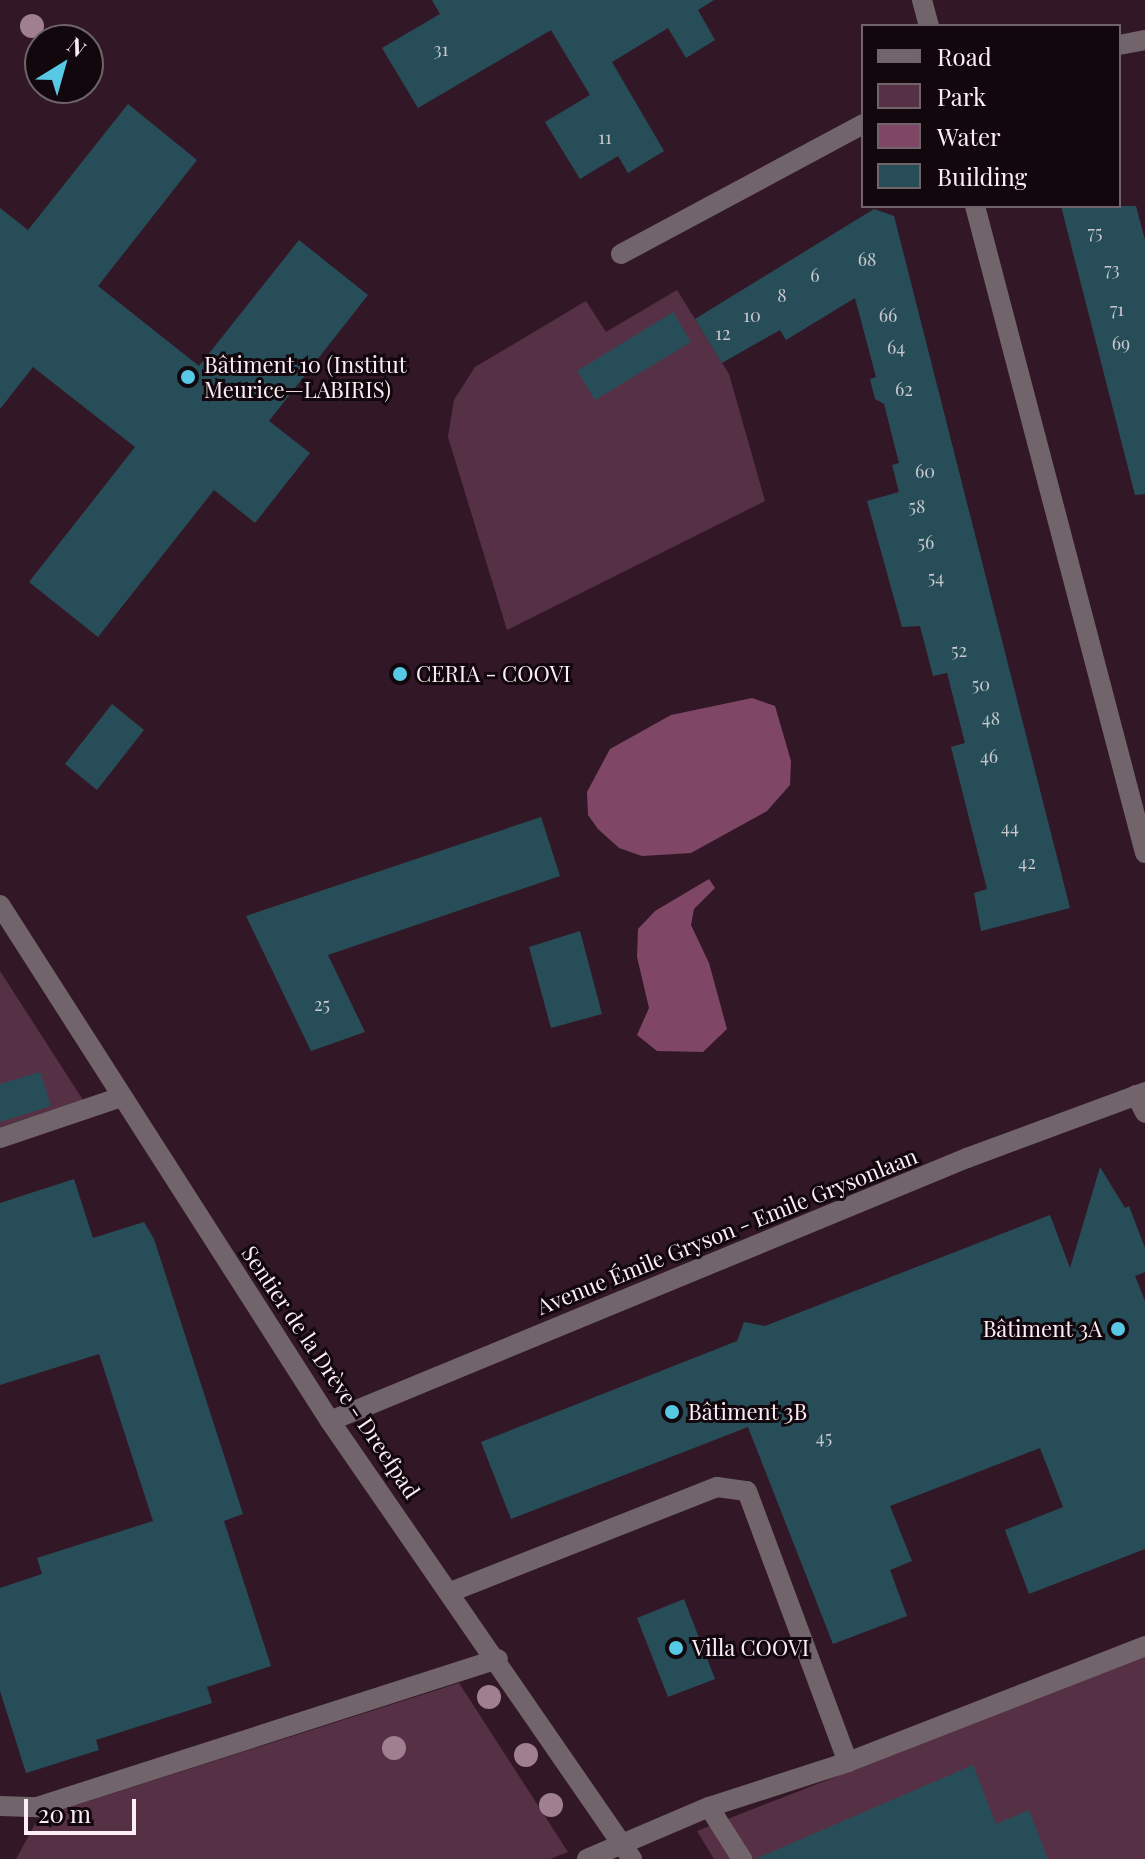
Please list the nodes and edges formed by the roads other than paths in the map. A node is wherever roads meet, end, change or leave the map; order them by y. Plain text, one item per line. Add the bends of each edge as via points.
1 (922, 0) edge
2 (928, 24) edge
3 (1145, 40) edge
4 (1121, 45) edge
5 (861, 125) edge
6 (976, 208) edge
7 (621, 254) dead end
8 (1145, 853) edge
9 (0, 905) edge
10 (121, 1097) junction
11 (1142, 1100) edge
12 (0, 1138) edge
13 (330, 1421) junction
14 (453, 1591) junction
15 (1145, 1646) edge
16 (498, 1659) junction
17 (848, 1762) junction
18 (0, 1806) edge
19 (709, 1807) junction
20 (628, 1853) edge
21 (587, 1859) edge
22 (742, 1859) edge

1 - 2 street
3 - 4 street
5 - 7 street
6 - 8 street
9 - 10 street, Sentier de la Drève - Dreefpad
10 - 12 street
10 - 13 street, Sentier de la Drève - Dreefpad
11 - 13 street, Avenue Émile Gryson - Emile Grysonlaan via 967,1158
13 - 14 street, Sentier de la Drève - Dreefpad
14 - 16 street, Sentier de la Drève - Dreefpad
14 - 17 street via 717,1487 747,1491
15 - 17 street
16 - 18 street via 37,1807
16 - 20 street, Sentier de la Drève - Dreefpad
17 - 19 street
19 - 20 street
19 - 22 street
20 - 21 street

